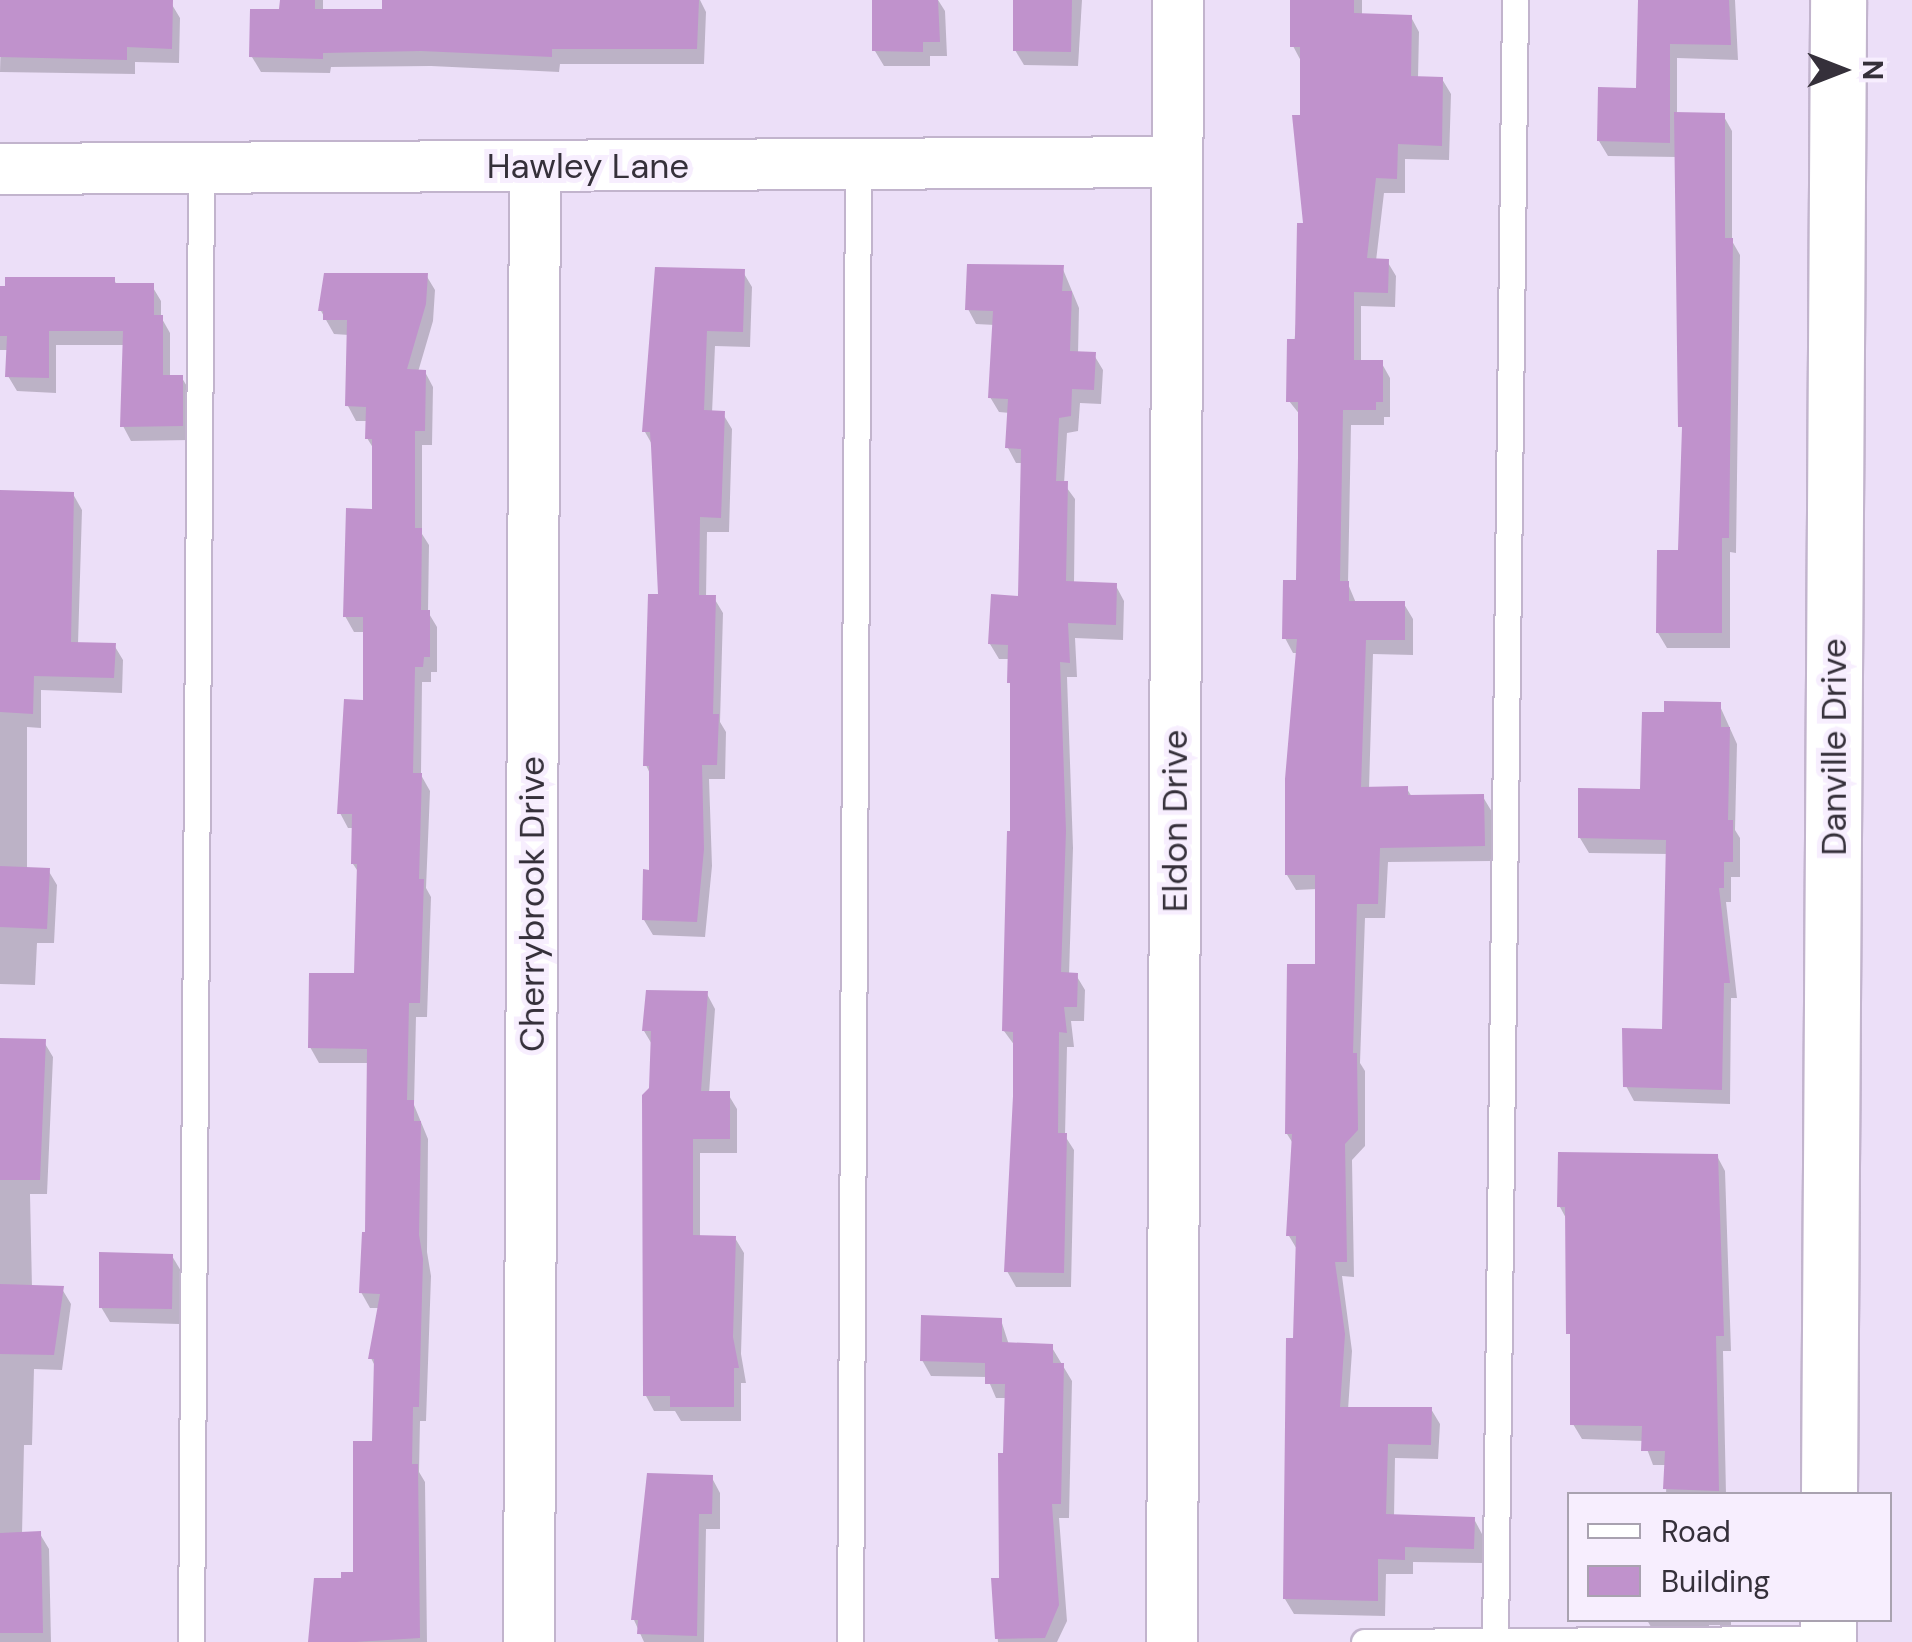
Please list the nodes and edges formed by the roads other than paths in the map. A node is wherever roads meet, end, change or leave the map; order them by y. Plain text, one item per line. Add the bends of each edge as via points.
1 (1178, 0) edge
2 (1515, 0) edge
3 (1838, 0) edge
4 (1176, 162) junction
5 (858, 164) junction
6 (535, 166) junction
7 (201, 168) junction
8 (0, 169) edge
9 (1829, 1492) edge
10 (1828, 1633) edge
11 (1495, 1640) edge
12 (191, 1642) edge
13 (529, 1642) edge
14 (850, 1642) edge
15 (1172, 1642) edge
16 (1364, 1642) edge

1 - 4 street, Eldon Drive
2 - 11 lane
3 - 9 street, Danville Drive
4 - 5 street, Hawley Lane
4 - 15 street, Eldon Drive
5 - 6 street, Hawley Lane
5 - 14 lane
6 - 7 street, Hawley Lane
6 - 13 street, Cherrybrook Drive
7 - 8 street, Hawley Lane
7 - 12 lane
10 - 11 lane
11 - 16 lane

